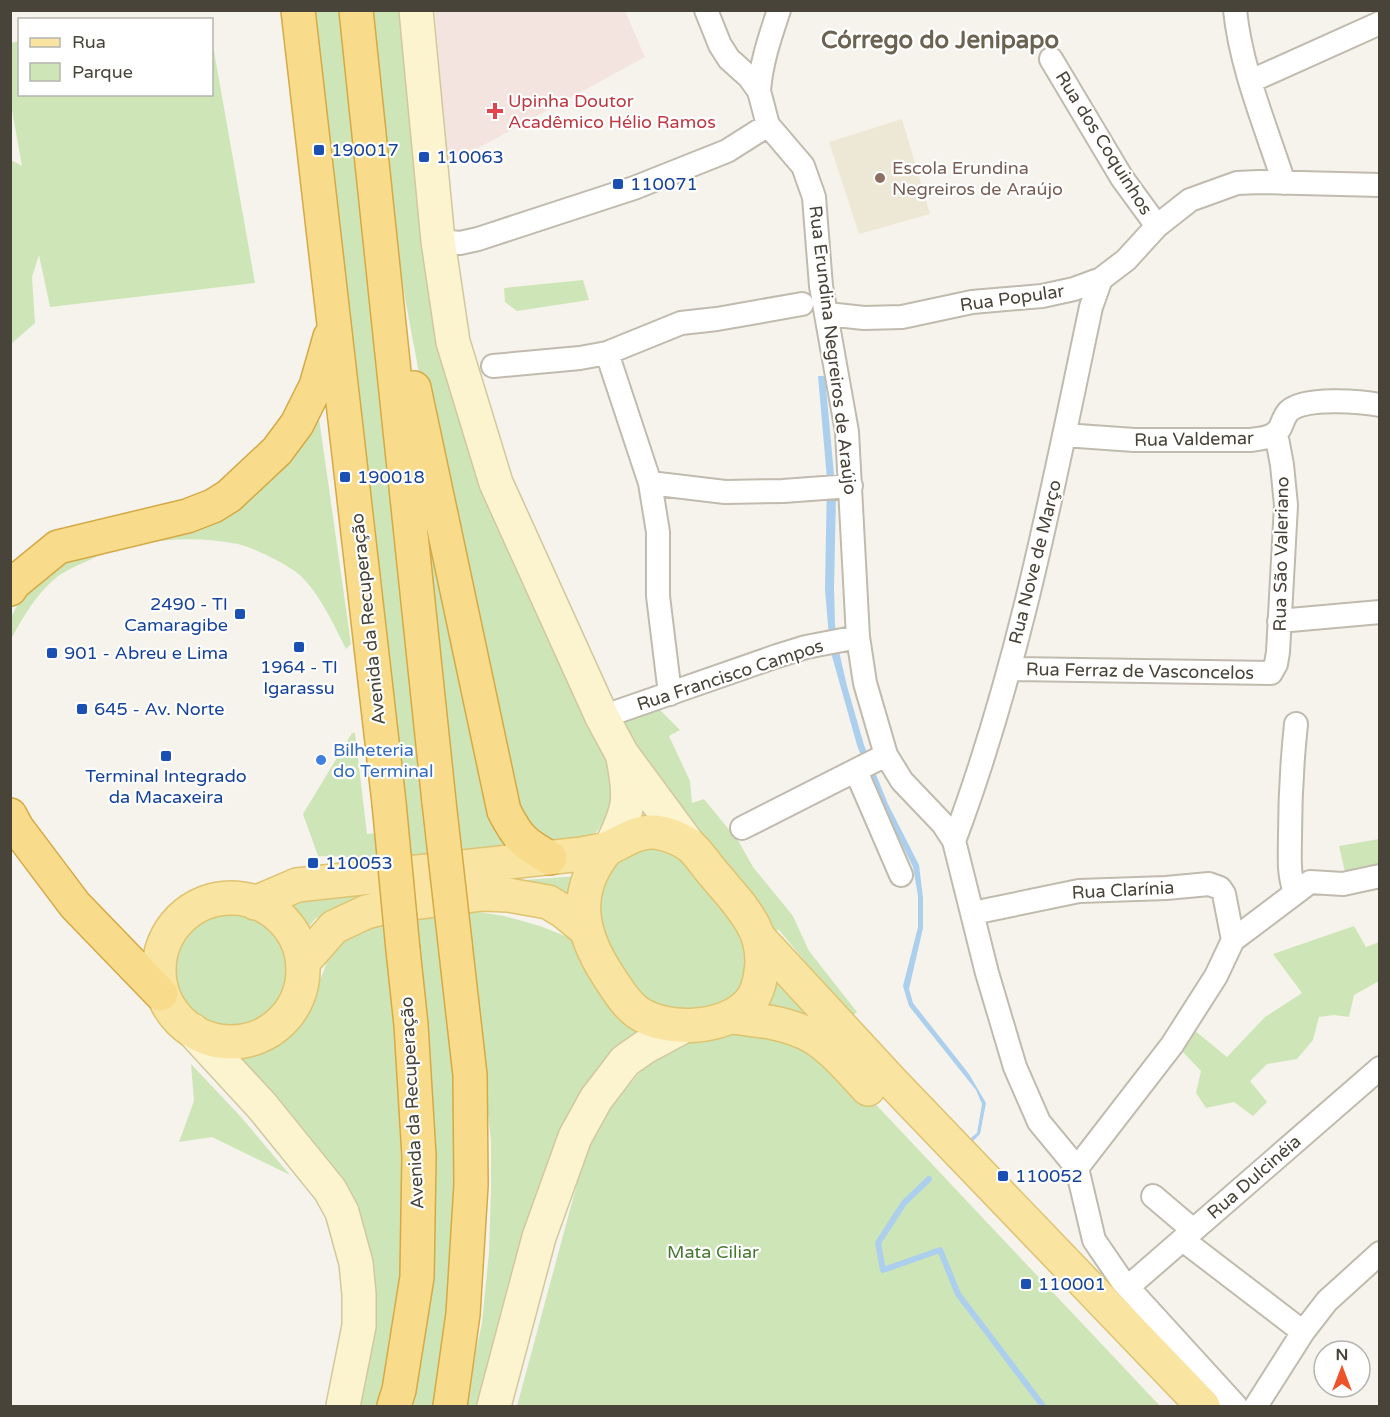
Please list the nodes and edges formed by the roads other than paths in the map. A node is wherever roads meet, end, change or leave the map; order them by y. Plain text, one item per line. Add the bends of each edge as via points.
1 (298, 10) edge
2 (356, 10) edge
3 (416, 10) edge
4 (706, 10) edge
5 (779, 10) edge
6 (1235, 10) edge
7 (1380, 23) edge
8 (1051, 59) dead end
9 (1251, 81) junction
10 (759, 91) junction
11 (768, 125) junction
12 (1284, 183) junction
13 (1380, 184) edge
14 (1157, 226) junction
15 (379, 234) junction
16 (438, 241) junction
17 (1101, 279) junction
18 (802, 304) dead end
19 (827, 314) junction
20 (335, 318) junction
21 (607, 353) junction
22 (493, 366) dead end
23 (1380, 405) edge
24 (1276, 433) junction
25 (1064, 435) junction
26 (650, 483) junction
27 (851, 486) junction
28 (10, 589) edge
29 (1380, 612) edge
30 (1279, 621) junction
31 (858, 637) junction
32 (1009, 669) junction
33 (1271, 673) joint
34 (670, 694) junction
35 (602, 717) junction
36 (1296, 724) dead end
37 (622, 754) junction
38 (886, 755) junction
39 (856, 771) junction
40 (10, 815) edge
41 (742, 828) dead end
42 (954, 841) junction
43 (689, 845) junction
44 (610, 847) junction
45 (550, 858) junction
46 (901, 875) dead end
47 (1380, 876) edge
48 (1295, 892) junction
49 (255, 903) junction
50 (973, 913) junction
51 (585, 929) junction
52 (759, 938) junction
53 (1233, 940) junction
54 (304, 961) junction
55 (161, 994) junction
56 (732, 1017) junction
57 (684, 1026) junction
58 (192, 1030) junction
59 (1380, 1068) edge
60 (1077, 1168) junction
61 (1153, 1196) dead end
62 (1188, 1235) junction
63 (1380, 1253) edge
64 (1128, 1287) junction
65 (1303, 1332) junction
66 (343, 1407) edge
67 (394, 1407) edge
68 (450, 1407) edge
69 (494, 1407) edge
70 (1176, 1407) edge
71 (1203, 1407) edge
72 (1236, 1407) edge
73 (1256, 1407) edge

1 - 20 highway, Avenida da Recuperação
2 - 15 highway
3 - 16 main road
4 - 10 street, Rua Erundina Negreiros de Araújo via 729,59
5 - 10 street via 766,46
6 - 9 street
7 - 9 street
8 - 14 street, Rua dos Coquinhos via 1122,178
9 - 12 street
10 - 11 street, Rua Erundina Negreiros de Araújo
11 - 16 street via 727,151 634,188 478,239 460,243
11 - 19 street, Rua Erundina Negreiros de Araújo via 803,166 814,197
12 - 13 street, Rua Popular
12 - 14 street, Rua Popular via 1237,183 1210,191 1190,200
14 - 17 street, Rua Popular
15 - 45 highway via 504,811 516,834
15 - 68 highway, bridge via 470,1075 471,1185 463,1314
16 - 35 main road via 453,342 496,483
17 - 19 street, Rua Popular via 1042,296 972,302 902,317
17 - 25 street, Rua Nove de Março via 1091,307
18 - 21 street via 681,323
19 - 27 street, Rua Erundina Negreiros de Araújo via 847,432
20 - 28 highway via 316,386 297,424 277,451 229,496 187,516 58,547
20 - 67 highway, Avenida da Recuperação, bridge via 389,803 411,1025 419,1156 417,1277
21 - 22 street
21 - 26 street
23 - 24 street, Rua Valdemar via 1303,404 1289,411
24 - 25 street, Rua Valdemar via 1234,440
24 - 30 street, Rua São Valeriano via 1286,505
25 - 32 street, Rua Nove de Março via 1027,606
26 - 27 street via 725,492
26 - 34 street
27 - 31 street, Rua Erundina Negreiros de Araújo
29 - 30 street
30 - 33 street, Rua São Valeriano via 1277,659
31 - 34 street, Rua Francisco Campos via 786,653
31 - 38 street, Rua Erundina Negreiros de Araújo via 865,683
32 - 33 street, Rua Ferraz de Vasconcelos
32 - 42 street, Rua Nove de Março
34 - 35 street, Rua Francisco Campos
35 - 37 main road
36 - 48 street via 1290,815 1291,882
37 - 43 main road
37 - 44 main road via 628,802
38 - 39 street
38 - 42 street, Rua Erundina Negreiros de Araújo via 902,781
39 - 41 street
39 - 46 street
40 - 55 highway via 75,905
42 - 50 street, Rua Erundina Negreiros de Araújo
43 - 44 main road via 668,835 646,832
43 - 52 main road via 744,910
44 - 45 main road
44 - 51 main road via 596,862 586,891
45 - 49 main road via 297,885
47 - 48 street via 1343,884 1310,882
48 - 53 street
49 - 54 main road via 284,920 297,939
49 - 55 main road via 242,898 217,899 194,908 176,924 164,945 159,969
50 - 53 street, Rua Clarínia via 1079,891 1209,884 1220,888 1228,903
50 - 60 street, Rua Erundina Negreiros de Araújo via 1020,1077 1039,1122
51 - 54 main road via 548,902 482,894 390,906 347,919 334,927
51 - 57 main road via 606,972 638,1013
52 - 56 main road via 762,960 758,990
52 - 71 main road
53 - 60 street via 1216,976 1172,1045
54 - 58 main road via 303,984 294,1006 280,1024 260,1036 238,1042 214,1040
55 - 58 main road
56 - 57 main road
56 - 70 main road via 787,1026 814,1038 839,1058
57 - 69 main road via 625,1062 596,1099 575,1137 539,1237
58 - 66 main road via 262,1106 330,1190 342,1212 356,1263 359,1293 359,1326
59 - 62 street, Rua Dulcinéia
60 - 64 street, Rua Erundina Negreiros de Araújo via 1094,1239
61 - 62 street
62 - 64 street, Rua Dulcinéia
62 - 65 street
63 - 65 street via 1327,1300
64 - 72 street, Rua Erundina Negreiros de Araújo
65 - 73 street

